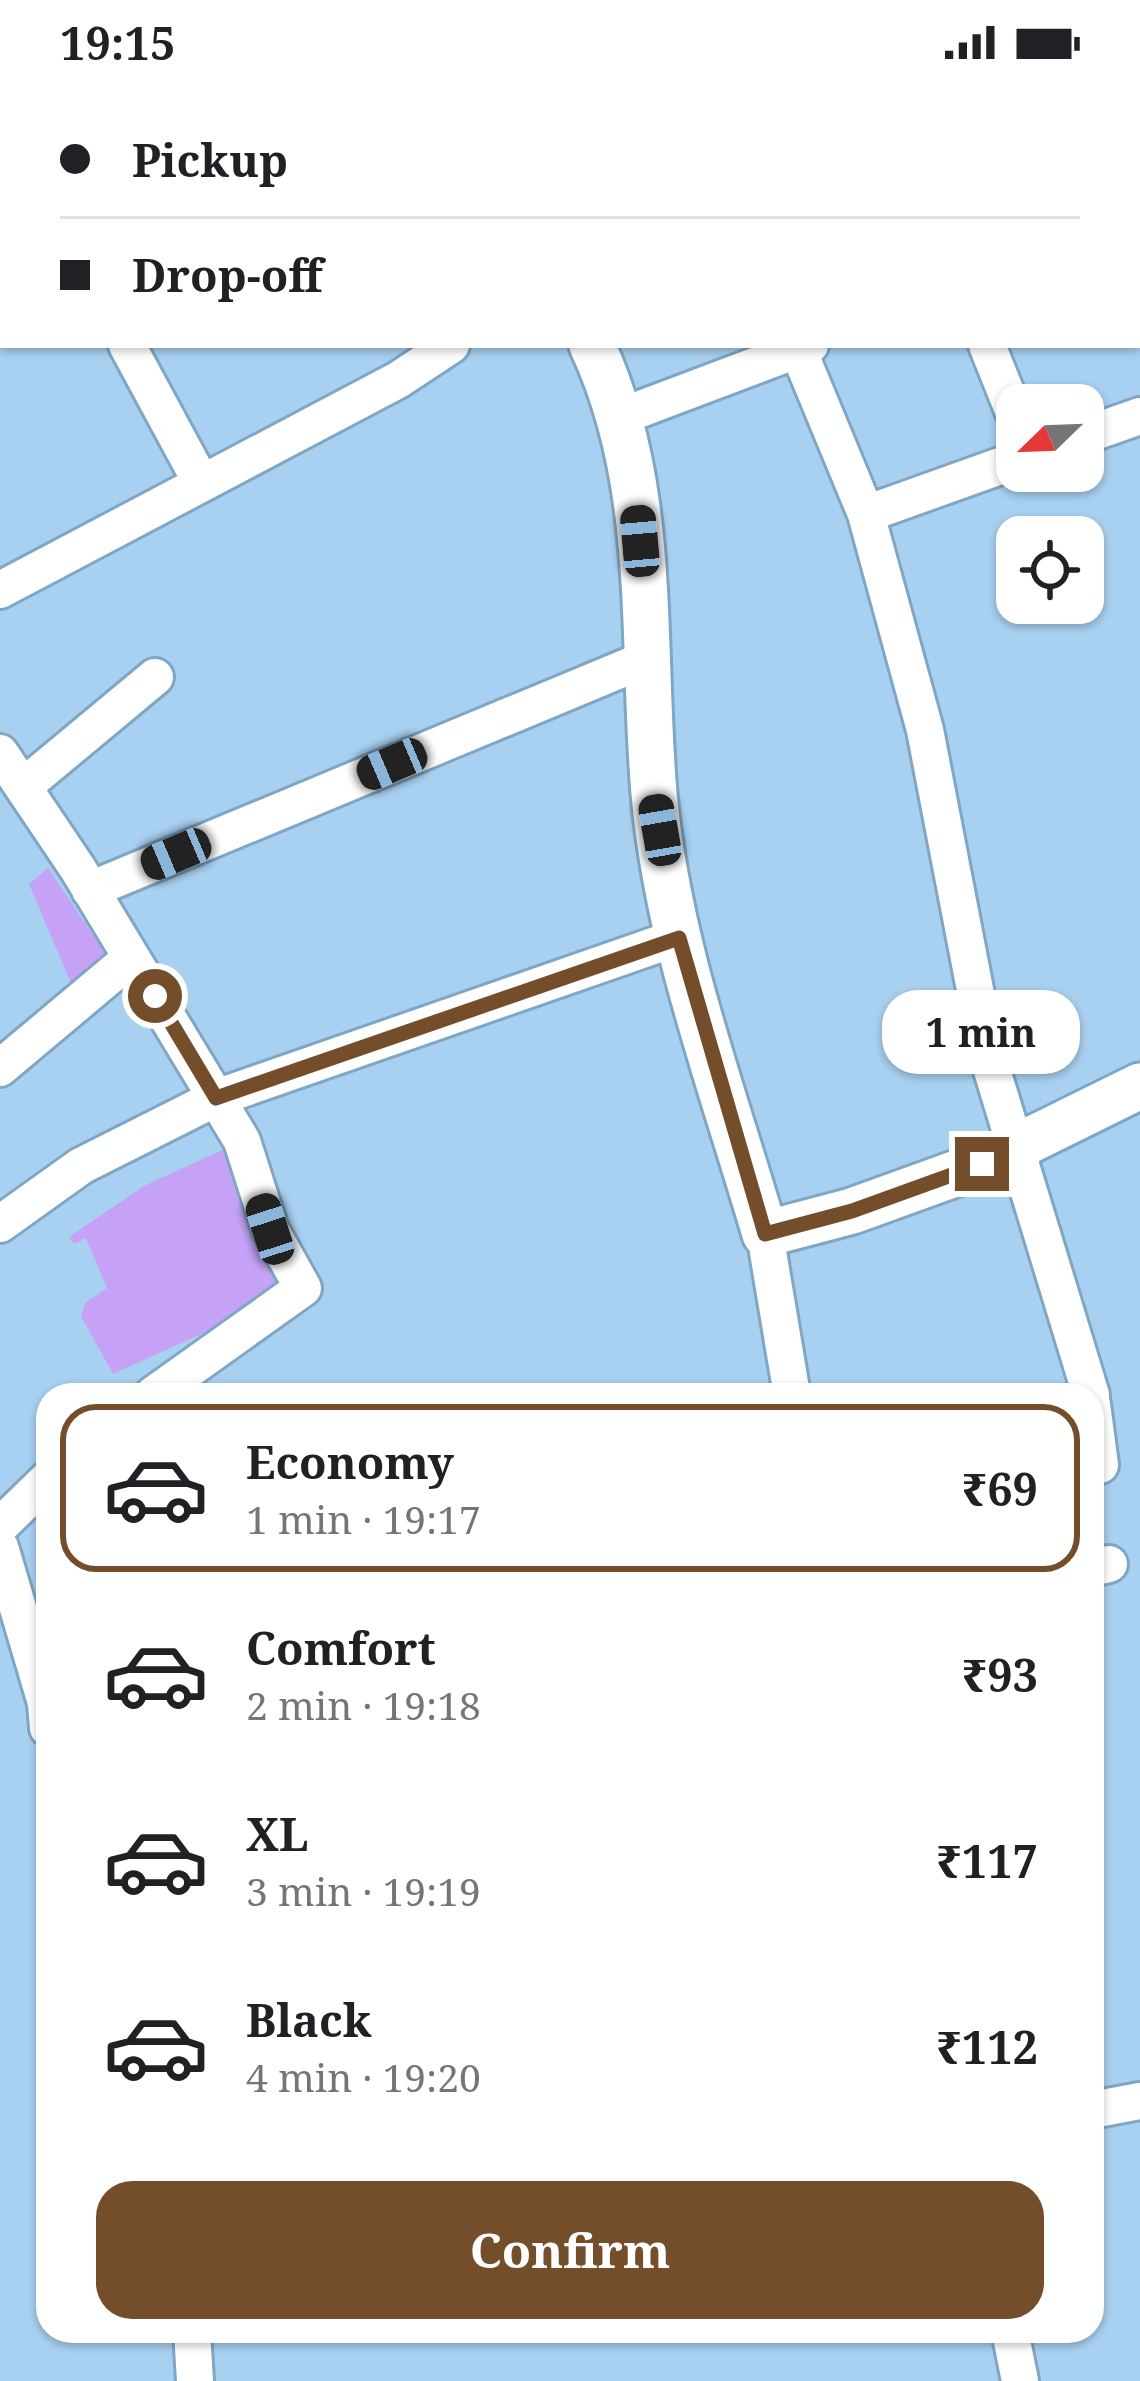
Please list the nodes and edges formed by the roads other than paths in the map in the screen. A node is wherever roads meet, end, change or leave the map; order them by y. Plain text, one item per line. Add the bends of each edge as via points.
1 (129, 348) edge
2 (446, 348) edge
3 (593, 348) edge
4 (988, 348) edge
5 (804, 349) edge
6 (1003, 384) edge
7 (622, 416) junction
8 (1140, 416) edge
9 (1104, 429) edge
10 (996, 468) edge
11 (201, 482) junction
12 (866, 514) junction
13 (0, 590) edge
14 (650, 657) junction
15 (155, 677) dead end
16 (0, 753) edge
17 (24, 786) junction
18 (90, 890) junction
19 (679, 938) junction
20 (131, 958) junction
21 (0, 1068) edge
22 (1140, 1086) edge
23 (216, 1098) junction
24 (1012, 1148) junction
25 (0, 1224) edge
26 (765, 1234) junction
27 (170, 1383) edge
28 (790, 1383) edge
29 (1086, 1383) edge
30 (36, 1491) edge
31 (0, 1526) edge
32 (0, 1547) edge
33 (36, 1668) edge
34 (1140, 2101) edge
35 (1104, 2108) edge
36 (193, 2343) edge
37 (1012, 2343) edge
38 (195, 2381) edge
39 (1020, 2381) edge

1 - 11 street
2 - 11 street
3 - 7 street
4 - 6 street
5 - 7 street
5 - 12 street
7 - 14 street
8 - 9 street
10 - 12 street
11 - 13 street
12 - 24 street via 925,730
14 - 18 street
14 - 19 street via 654,794
15 - 17 street
16 - 17 street
17 - 18 street
18 - 20 street
19 - 23 street
19 - 26 street
20 - 21 street
20 - 23 street
22 - 24 street
23 - 25 street via 81,1166
23 - 27 street via 303,1288
24 - 26 street via 852,1211
24 - 29 street
26 - 28 street
30 - 31 street
32 - 33 street
34 - 35 street
36 - 38 street
37 - 39 street

